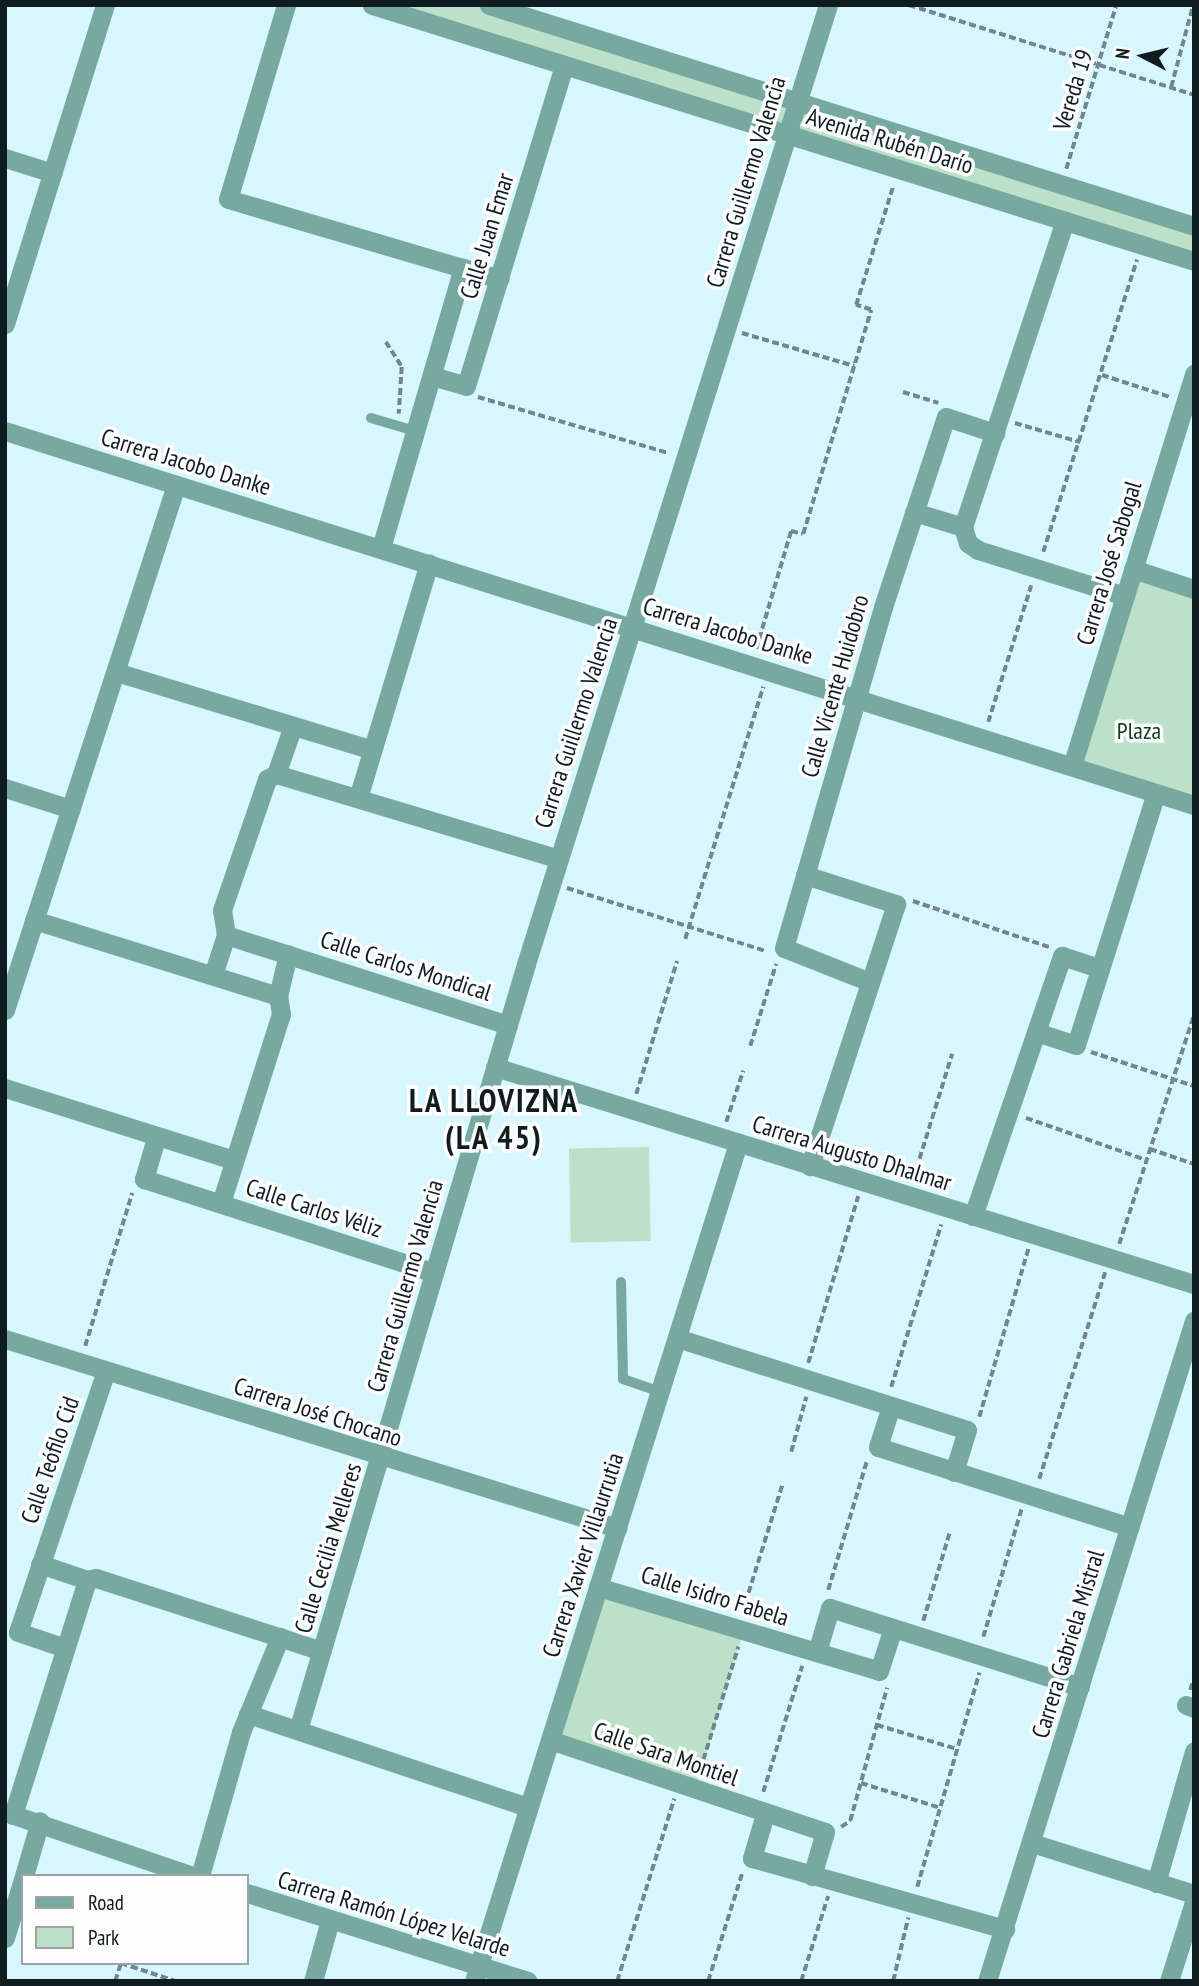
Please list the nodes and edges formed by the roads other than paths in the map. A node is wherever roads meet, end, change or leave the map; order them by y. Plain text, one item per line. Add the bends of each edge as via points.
1 (105, 5) edge
2 (286, 5) edge
3 (372, 5) edge
4 (489, 5) edge
5 (828, 5) edge
6 (564, 66) junction
7 (797, 102) junction
8 (787, 135) junction
9 (5, 158) edge
10 (52, 173) junction
11 (1065, 221) junction
12 (1194, 226) edge
13 (1194, 261) edge
14 (463, 268) junction
15 (499, 279) junction
16 (5, 324) edge
17 (1194, 374) edge
18 (432, 376) junction
19 (371, 418) dead end
20 (997, 425) junction
21 (408, 429) junction
22 (5, 431) edge
23 (176, 485) junction
24 (914, 512) junction
25 (963, 527) junction
26 (381, 548) junction
27 (429, 563) junction
28 (1133, 569) junction
29 (1194, 589) edge
30 (1125, 596) junction
31 (632, 627) junction
32 (116, 671) junction
33 (856, 698) junction
34 (293, 726) junction
35 (372, 750) junction
36 (1072, 766) junction
37 (276, 774) junction
38 (5, 788) edge
39 (1156, 793) junction
40 (358, 798) junction
41 (1194, 805) edge
42 (71, 809) junction
43 (559, 859) junction
44 (805, 875) junction
45 (34, 920) junction
46 (226, 935) junction
47 (288, 954) junction
48 (1100, 968) junction
49 (213, 975) junction
50 (870, 982) junction
51 (278, 996) junction
52 (5, 1010) edge
53 (508, 1025) junction
54 (1036, 1032) junction
55 (495, 1067) junction
56 (5, 1088) edge
57 (156, 1138) junction
58 (730, 1141) junction
59 (234, 1160) junction
60 (810, 1166) junction
61 (221, 1203) junction
62 (973, 1216) junction
63 (432, 1272) junction
64 (621, 1282) dead end
65 (1194, 1284) edge
66 (1194, 1321) edge
67 (677, 1338) junction
68 (5, 1339) edge
69 (106, 1371) junction
70 (660, 1392) junction
71 (891, 1406) junction
72 (381, 1459) junction
73 (954, 1472) junction
74 (1130, 1527) junction
75 (617, 1528) junction
76 (40, 1564) junction
77 (87, 1580) junction
78 (598, 1587) junction
79 (893, 1628) junction
80 (12, 1635) edge
81 (280, 1637) junction
82 (65, 1648) junction
83 (323, 1651) junction
84 (812, 1651) junction
85 (1080, 1687) junction
86 (248, 1714) junction
87 (299, 1730) junction
88 (550, 1740) junction
89 (1194, 1751) edge
90 (528, 1807) junction
91 (761, 1812) junction
92 (9, 1813) edge
93 (40, 1821) junction
94 (1032, 1843) junction
95 (24, 1874) edge
96 (187, 1874) edge
97 (201, 1874) edge
98 (812, 1876) junction
99 (1157, 1883) junction
100 (21, 1884) edge
101 (248, 1893) edge
102 (1194, 1894) edge
103 (1194, 1902) edge
104 (330, 1920) junction
105 (1005, 1929) junction
106 (5, 1938) edge
107 (476, 1973) edge
108 (313, 1981) edge
109 (527, 1981) edge
110 (987, 1981) edge
111 (1169, 1981) edge

1 - 10 street
2 - 14 street via 228,199
3 - 6 street, Avenida Rubén Darío
4 - 7 street, Avenida Rubén Darío
5 - 7 street, Carrera Guillermo Valencia
6 - 8 street, Avenida Rubén Darío
6 - 15 street, Calle Juan Emar
7 - 8 street, Carrera Guillermo Valencia
7 - 12 street, Avenida Rubén Darío
8 - 11 street, Avenida Rubén Darío
8 - 31 street, Carrera Guillermo Valencia
9 - 10 street
10 - 16 street
11 - 13 street, Avenida Rubén Darío
11 - 20 street
14 - 15 street
14 - 18 street, Calle Juan Emar
15 - 18 street, Calle Juan Emar via 466,386
17 - 28 street, Carrera José Sabogal
18 - 21 street, Calle Juan Emar
19 - 21 lane
20 - 24 street, Calle Vicente Huidobro via 946,417
20 - 25 street
21 - 26 street, Calle Juan Emar
22 - 23 street, Carrera Jacobo Danke
23 - 26 street, Carrera Jacobo Danke
23 - 32 street
24 - 25 street
24 - 33 street, Calle Vicente Huidobro
25 - 30 street via 968,543 978,550
26 - 27 street, Carrera Jacobo Danke
27 - 31 street, Carrera Jacobo Danke
27 - 35 street
28 - 29 street
28 - 30 street, Carrera José Sabogal
30 - 36 street, Carrera José Sabogal
31 - 33 street, Carrera Jacobo Danke
31 - 43 street, Carrera Guillermo Valencia
32 - 34 street
32 - 42 street
33 - 36 street, Carrera Jacobo Danke
33 - 44 street, Calle Vicente Huidobro
34 - 35 street
34 - 37 street
35 - 40 street
36 - 39 street, Carrera Jacobo Danke
37 - 40 street
37 - 46 street via 267,779 222,910
38 - 42 street
39 - 41 street, Carrera Jacobo Danke
39 - 48 street
40 - 43 street
42 - 45 street
43 - 53 street, Carrera Guillermo Valencia
44 - 50 street, Calle Vicente Huidobro via 782,950
44 - 50 street via 896,904
45 - 49 street
45 - 52 street
46 - 47 street, Calle Carlos Mondical
46 - 49 street
47 - 51 street, Calle Carlos Mondical
47 - 53 street, Calle Carlos Mondical
48 - 54 street via 1062,956
48 - 54 street via 1076,1045
49 - 51 street
50 - 60 street
51 - 59 street, Calle Carlos Mondical via 281,1014 242,1149
53 - 55 street, Carrera Guillermo Valencia
54 - 62 street
55 - 58 street, Carrera Augusto Dhalmar
55 - 63 street, Carrera Guillermo Valencia
56 - 57 street, Calle Carlos Véliz
57 - 59 street, Calle Carlos Véliz
57 - 61 street, Calle Carlos Véliz via 144,1179
58 - 60 street, Carrera Augusto Dhalmar
58 - 67 street, Carrera Xavier Villaurrutia
59 - 61 street, Calle Carlos Véliz
60 - 62 street, Carrera Augusto Dhalmar
61 - 63 street, Calle Carlos Véliz
62 - 65 street, Carrera Augusto Dhalmar
63 - 72 street, Carrera Guillermo Valencia
64 - 70 lane via 623,1379
66 - 74 street, Carrera Gabriela Mistral
67 - 70 street, Carrera Xavier Villaurrutia
67 - 71 street
68 - 69 street, Carrera José Chocano
69 - 72 street, Carrera José Chocano
69 - 76 street, Calle Teófilo Cid
70 - 75 street, Carrera Xavier Villaurrutia
71 - 73 street via 878,1447
71 - 73 street via 967,1430
72 - 75 street, Carrera José Chocano
72 - 83 street, Calle Cecilia Melleres
73 - 74 street
74 - 85 street, Carrera Gabriela Mistral
75 - 78 street, Carrera Xavier Villaurrutia
76 - 77 street
76 - 80 street, Calle Teófilo Cid
77 - 81 street via 96,1578
77 - 82 street
78 - 84 street, Calle Isidro Fabela
78 - 88 street, Carrera Xavier Villaurrutia
79 - 84 street via 830,1608
79 - 84 street, Calle Isidro Fabela via 879,1671
79 - 85 street
80 - 82 street, Calle Teófilo Cid
81 - 83 street, Calle Cecilia Melleres
81 - 86 street, Calle Cecilia Melleres
82 - 92 street
83 - 87 street, Calle Cecilia Melleres
85 - 94 street, Carrera Gabriela Mistral
86 - 87 street
86 - 97 street, Calle Cecilia Melleres
87 - 90 street
88 - 90 street, Carrera Xavier Villaurrutia
88 - 91 street, Calle Sara Montiel
89 - 99 street
90 - 107 street, Carrera Xavier Villaurrutia
91 - 98 street via 752,1858
91 - 98 street, Calle Sara Montiel via 825,1832
92 - 93 street
93 - 95 street
93 - 96 street
94 - 99 street
94 - 105 street, Carrera Gabriela Mistral
98 - 105 street
99 - 102 street
100 - 106 street
101 - 104 street, Carrera Ramón López Velarde
103 - 111 street
104 - 107 street, Carrera Ramón López Velarde
104 - 108 street
105 - 110 street, Carrera Gabriela Mistral
107 - 109 street, Carrera Ramón López Velarde

